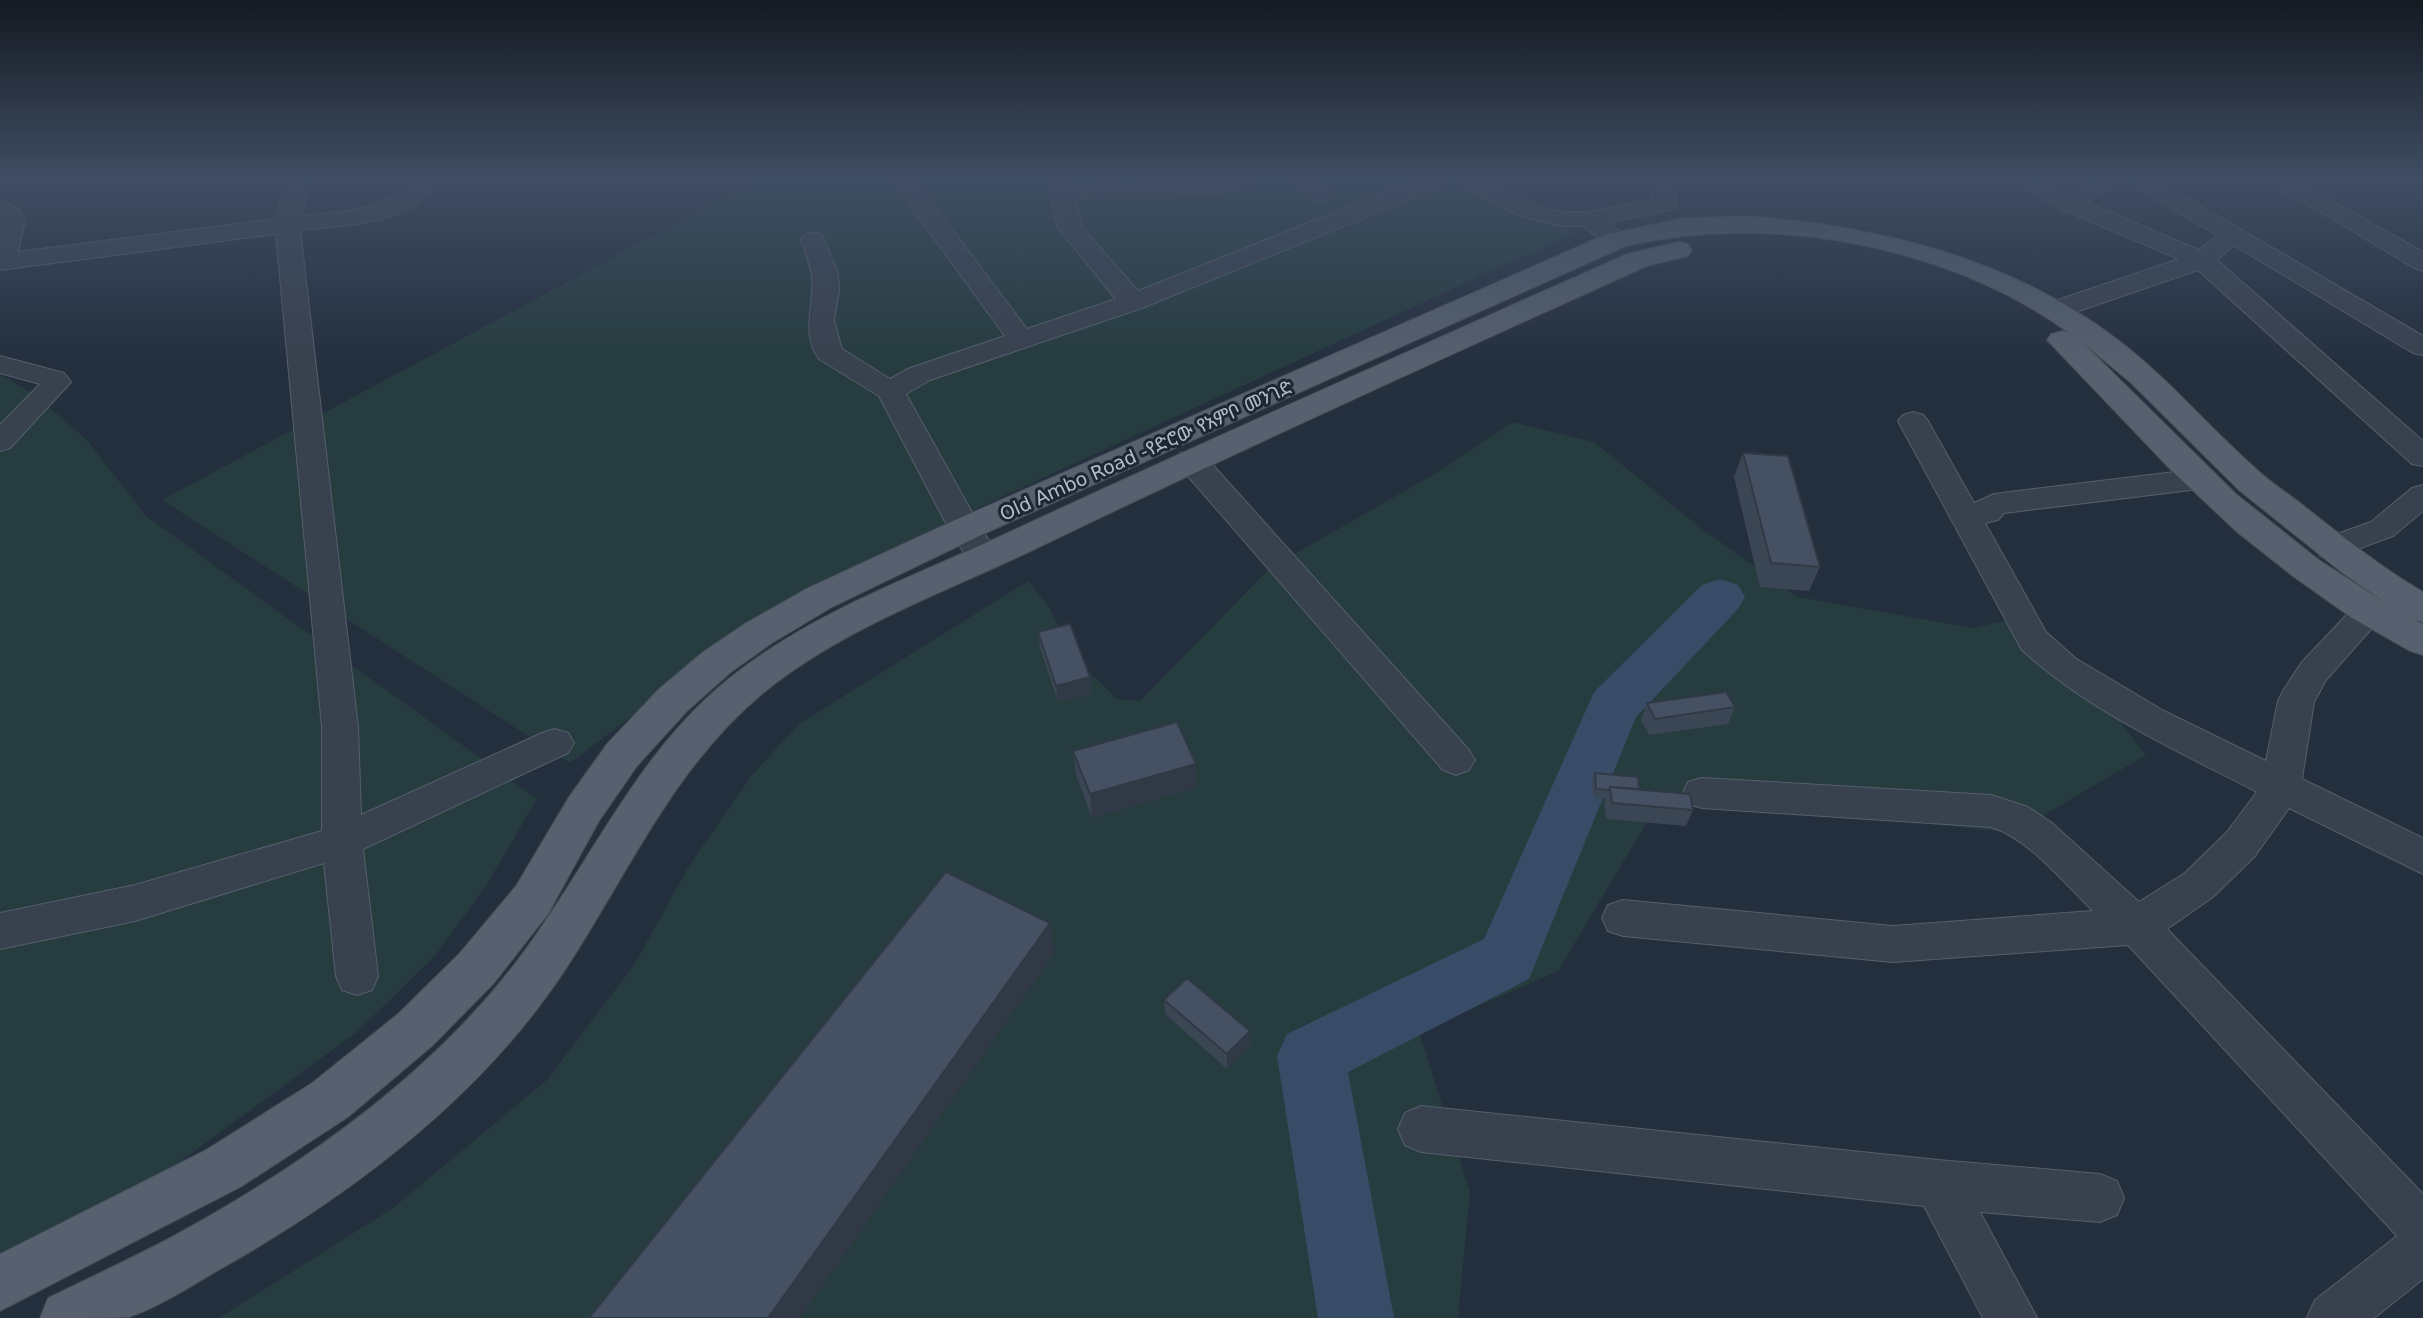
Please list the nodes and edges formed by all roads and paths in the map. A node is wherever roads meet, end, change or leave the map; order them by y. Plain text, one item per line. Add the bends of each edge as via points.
1 (813, 240) dead end
2 (7, 241) edge
3 (160, 241) edge
4 (289, 241) edge
5 (948, 241) edge
6 (1081, 241) edge
7 (1286, 241) edge
8 (1580, 241) edge
9 (1860, 241) edge
10 (2156, 241) edge
11 (2225, 241) edge
12 (2244, 241) edge
13 (2385, 241) edge
14 (2202, 260) junction
15 (2, 261) edge
16 (1919, 263) junction
17 (2423, 264) edge
18 (1133, 302) junction
19 (2055, 310) junction
20 (1022, 341) junction
21 (2423, 347) edge
22 (0, 364) edge
23 (890, 391) junction
24 (1913, 421) dead end
25 (0, 442) edge
26 (2423, 457) edge
27 (1191, 460) junction
28 (2199, 480) junction
29 (2423, 495) edge
30 (1964, 514) junction
31 (975, 544) junction
32 (2331, 548) junction
33 (2423, 609) edge
34 (2370, 611) junction
35 (2423, 641) edge
36 (555, 743) dead end
37 (1456, 760) dead end
38 (2282, 787) junction
39 (1702, 793) dead end
40 (342, 841) junction
41 (2423, 857) edge
42 (1623, 918) dead end
43 (2137, 926) junction
44 (0, 931) edge
45 (357, 976) dead end
46 (1421, 1129) dead end
47 (1938, 1184) junction
48 (2100, 1198) dead end
49 (2423, 1229) edge
50 (2423, 1247) edge
51 (0, 1283) edge
52 (68, 1318) edge
53 (2011, 1318) edge
54 (2333, 1318) edge

1 - 23 street via 825,274 821,321 829,353
2 - 15 street
3 - 15 street
4 - 40 street via 340,727
5 - 20 street
6 - 18 street
7 - 18 street
8 - 31 main road, Old Ambo Road -የድሮው የአምቦ መንገድ
9 - 16 main road, Old Ambo Road -የድሮው የአምቦ መንገድ
10 - 14 street
11 - 14 street
12 - 21 street
13 - 17 street
14 - 19 street
14 - 26 street
16 - 19 main road, Old Ambo Road -የድሮው የአምቦ መንገድ via 2003,283
16 - 27 main road, Old Ambo Road -የድሮው የአምቦ መንገድ via 1753,244 1682,249 1637,260
16 - 28 main road, Old Ambo Road -የድሮው የአምቦ መንገድ via 2059,338 2086,360
18 - 20 street
19 - 32 main road, Old Ambo Road -የድሮው የአምቦ መንገድ via 2117,354 2243,476
20 - 23 street via 920,374
22 - 25 street via 57,382
23 - 31 street
24 - 30 street
27 - 31 main road, Old Ambo Road -የድሮው የአምቦ መንገድ
27 - 37 street
28 - 30 street via 1994,504 1987,513
28 - 34 main road, Old Ambo Road -የድሮው የአምቦ መንገድ via 2307,568
29 - 32 street via 2382,529
30 - 38 street via 2034,641 2063,667 2151,721
31 - 51 main road, Old Ambo Road -የድሮው የአምቦ መንገድ via 819,598 717,663 673,700 622,755 584,809 532,900 477,968 415,1030 330,1100 224,1168
31 - 52 main road, Old Ambo Road -የድሮው የአምቦ መንገድ via 798,648 750,682 705,723 673,759 608,857 570,926 521,992 463,1056 385,1127 299,1190 206,1248
32 - 33 main road, Old Ambo Road -የድሮው የአምቦ መንገድ
34 - 35 main road, Old Ambo Road -የድሮው የአምቦ መንገድ
34 - 38 street via 2314,671 2296,701
36 - 40 street
38 - 41 street
38 - 43 street via 2241,844 2199,885
39 - 43 street via 1991,811 2014,818 2038,834
40 - 44 street via 135,903
40 - 45 street
42 - 43 street via 1893,944
43 - 49 street
46 - 47 street
47 - 48 street
47 - 53 street
50 - 54 street

